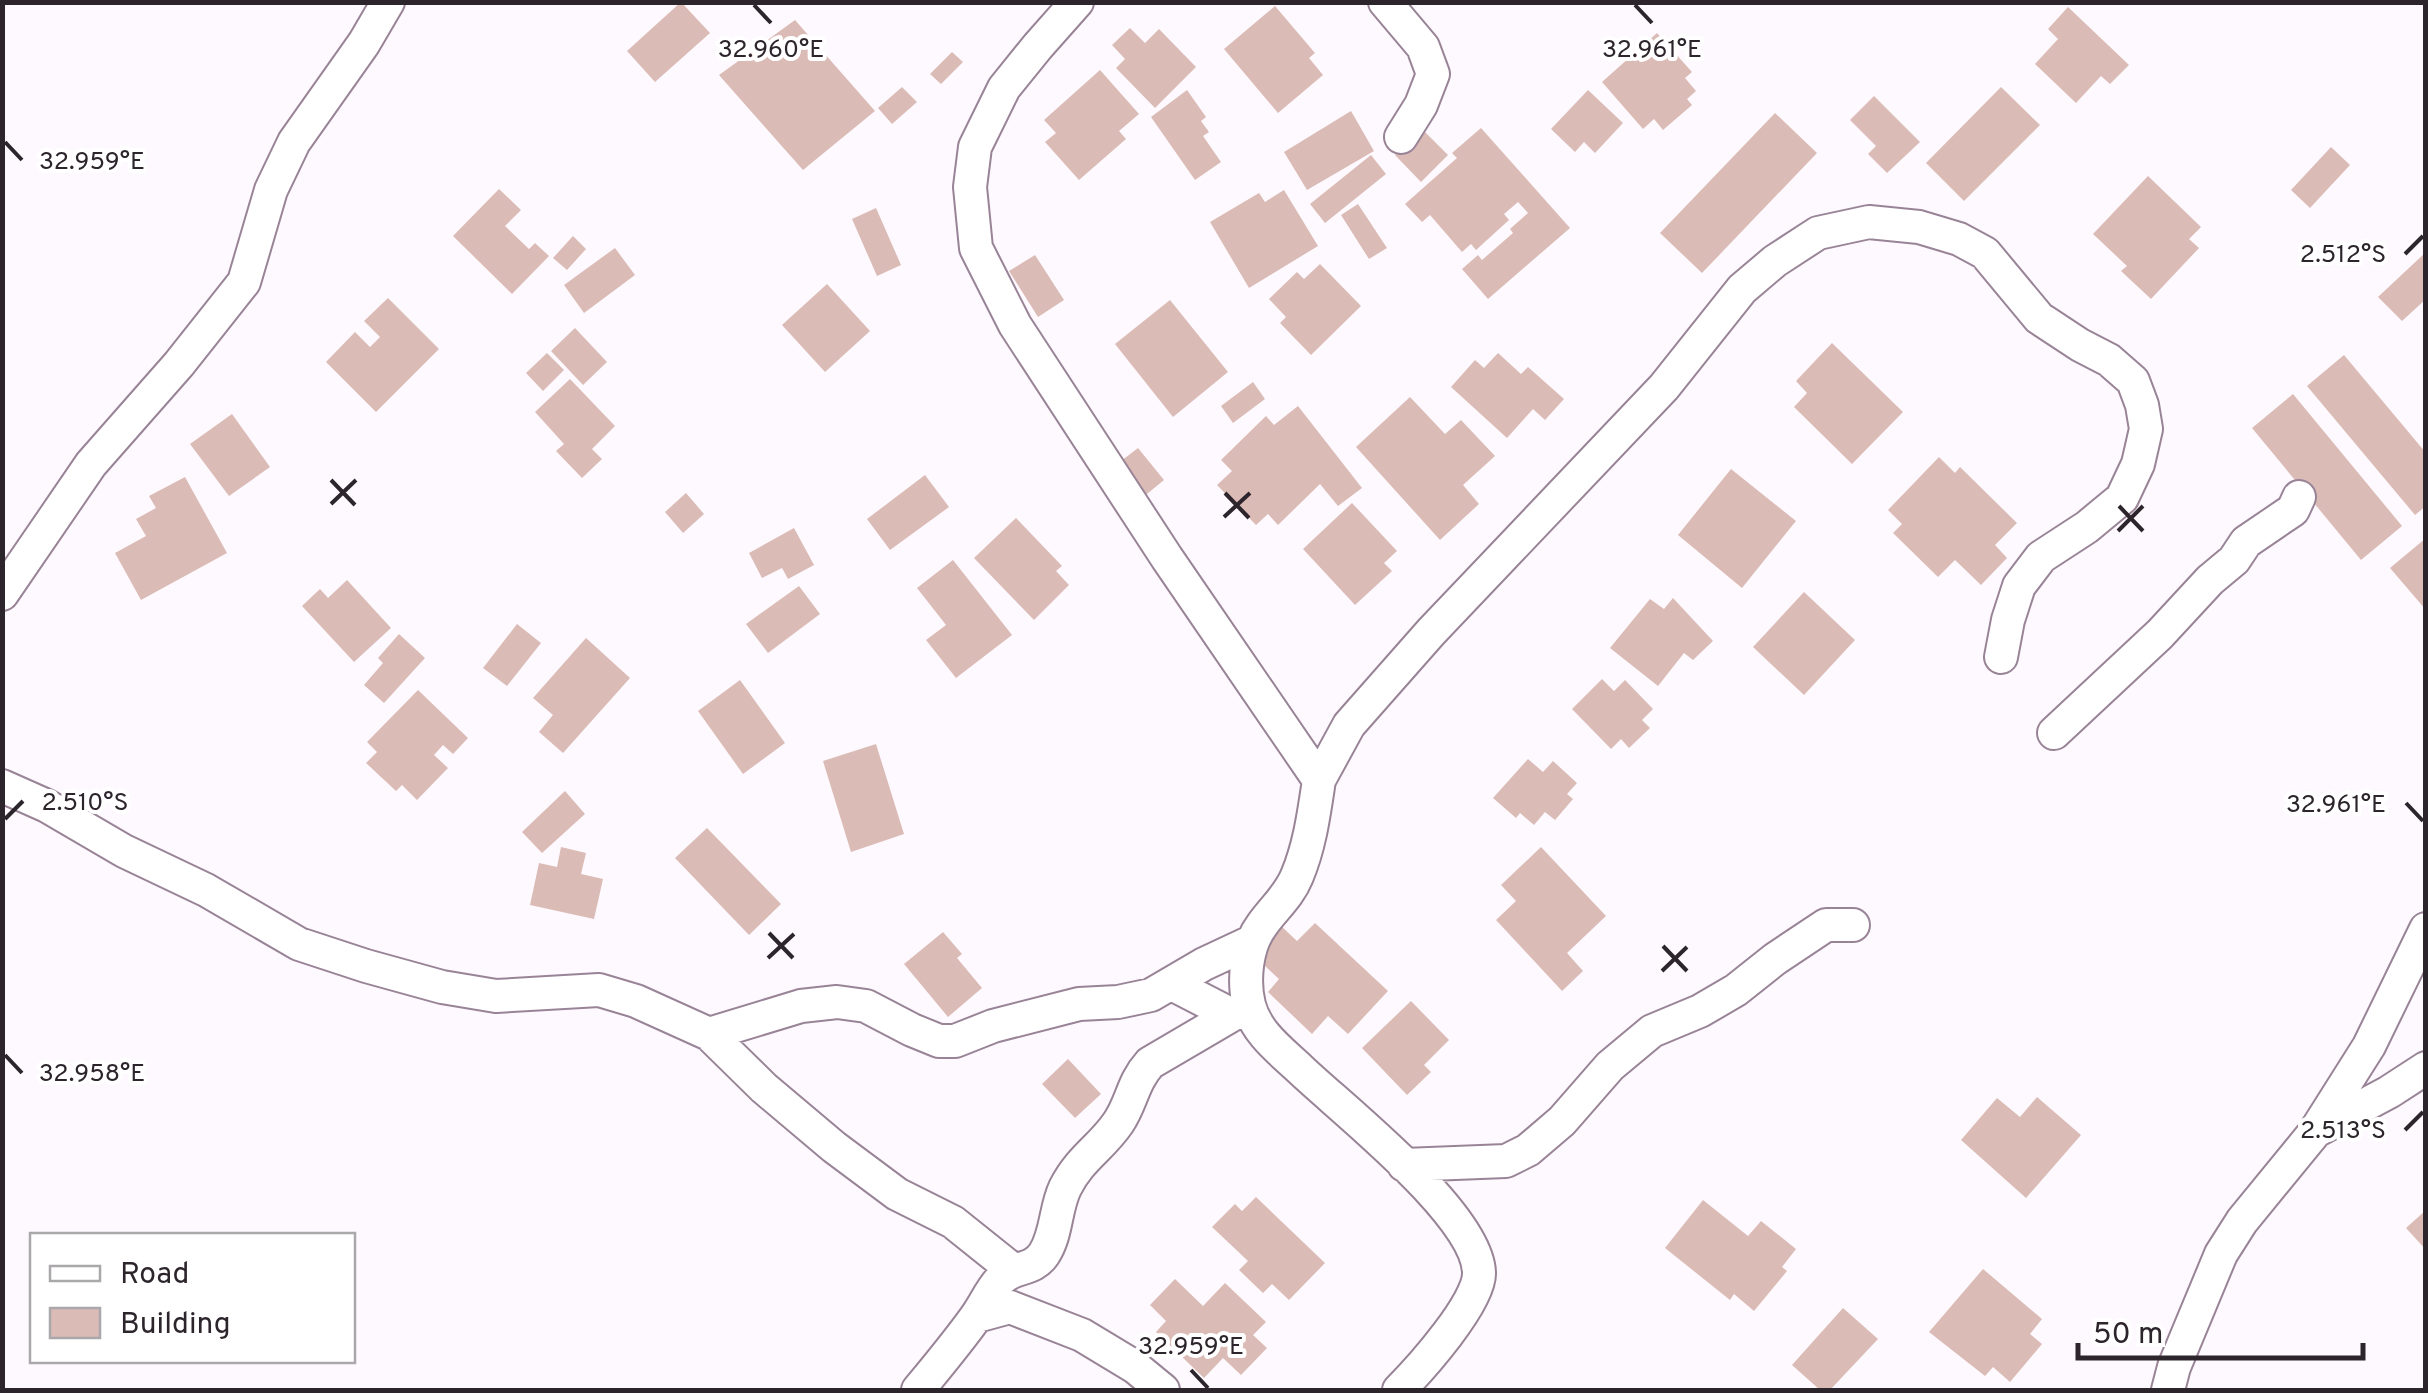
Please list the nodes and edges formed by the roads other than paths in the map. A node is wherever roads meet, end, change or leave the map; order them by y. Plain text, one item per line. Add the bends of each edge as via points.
1 (388, 2) edge
2 (1077, 2) edge
3 (1385, 2) edge
4 (1401, 137) dead end
5 (2299, 497) dead end
6 (2, 594) edge
7 (2002, 657) dead end
8 (2054, 733) dead end
9 (1318, 780) junction
10 (2, 786) edge
11 (1854, 925) dead end
12 (2426, 928) edge
13 (1251, 942) junction
14 (1172, 984) junction
15 (1241, 1010) junction
16 (709, 1034) junction
17 (2426, 1068) edge
18 (2314, 1132) junction
19 (1404, 1165) junction
20 (1013, 1270) junction
21 (977, 1316) junction
22 (918, 1390) edge
23 (1164, 1390) edge
24 (1399, 1390) edge
25 (2168, 1390) edge

1 - 6 street via 294,142 244,282 91,464
2 - 9 street via 1004,88 975,146 970,187 976,248 1015,325
3 - 4 street via 1423,47 1434,74
5 - 8 street via 2293,510 2246,542
7 - 9 street via 2020,586 2040,557 2122,498 2146,429 2142,404 2133,381 2039,318 1985,253 1919,227 1868,222 1818,233 1742,289 1664,387 1349,725
9 - 13 street via 1311,836 1296,879
10 - 16 street via 300,944 442,987 496,996 598,990
11 - 19 street via 1826,925 1700,1012 1652,1031 1528,1150 1506,1161
12 - 18 street via 2368,1046
13 - 14 street
13 - 15 street
14 - 15 street
14 - 16 street via 1150,995 1079,1004 955,1041 939,1041 866,1006 837,1002
15 - 19 street
15 - 20 street via 1150,1063 1118,1124 1082,1159 1066,1186 1043,1256 1030,1268
16 - 20 street via 834,1147 897,1194 953,1222
17 - 18 street
18 - 25 street via 2221,1254
19 - 24 street via 1457,1220 1479,1273 1475,1292 1432,1356
20 - 21 street
21 - 22 street
21 - 23 street via 1010,1307 1082,1335

